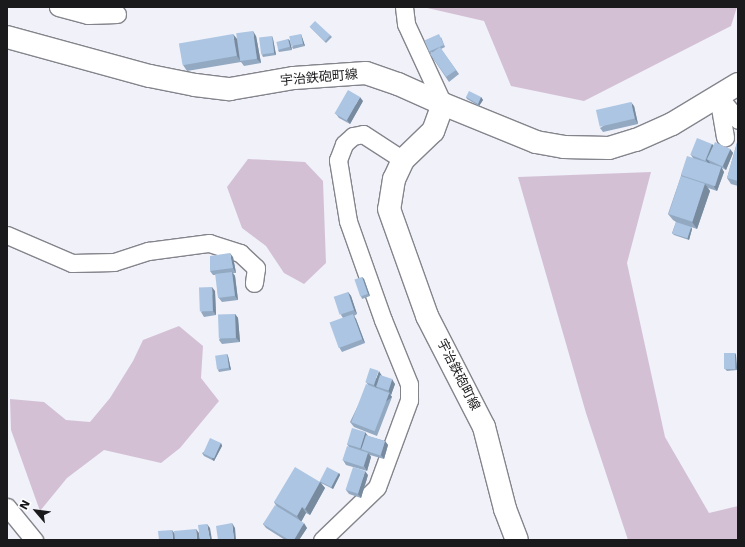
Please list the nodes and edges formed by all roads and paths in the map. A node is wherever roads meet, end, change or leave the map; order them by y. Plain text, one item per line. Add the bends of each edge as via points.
1 (58, 7) edge
2 (404, 7) edge
3 (117, 14) dead end
4 (7, 36) edge
5 (738, 84) edge
6 (718, 96) junction
7 (443, 104) junction
8 (738, 120) edge
9 (725, 137) dead end
10 (403, 160) junction
11 (7, 235) edge
12 (254, 283) dead end
13 (7, 507) edge
14 (34, 540) edge
15 (322, 540) edge
16 (517, 540) edge

1 - 3 street via 88,16
2 - 7 street via 406,24
4 - 7 main road, 宇治鉄砲町線 via 195,86 230,90 294,78 366,73
5 - 6 main road
6 - 7 main road via 672,124 636,140 609,148 536,142
6 - 8 street
6 - 9 street
7 - 10 main road, 宇治鉄砲町線 via 433,131
10 - 15 street via 363,134 353,136 344,144 338,160 348,221 409,384 409,400 377,487
10 - 16 main road, 宇治鉄砲町線 via 394,179 389,209 427,316 484,427 505,509
11 - 12 street via 72,263 114,262 148,251 209,243 240,254 256,268
13 - 14 street

